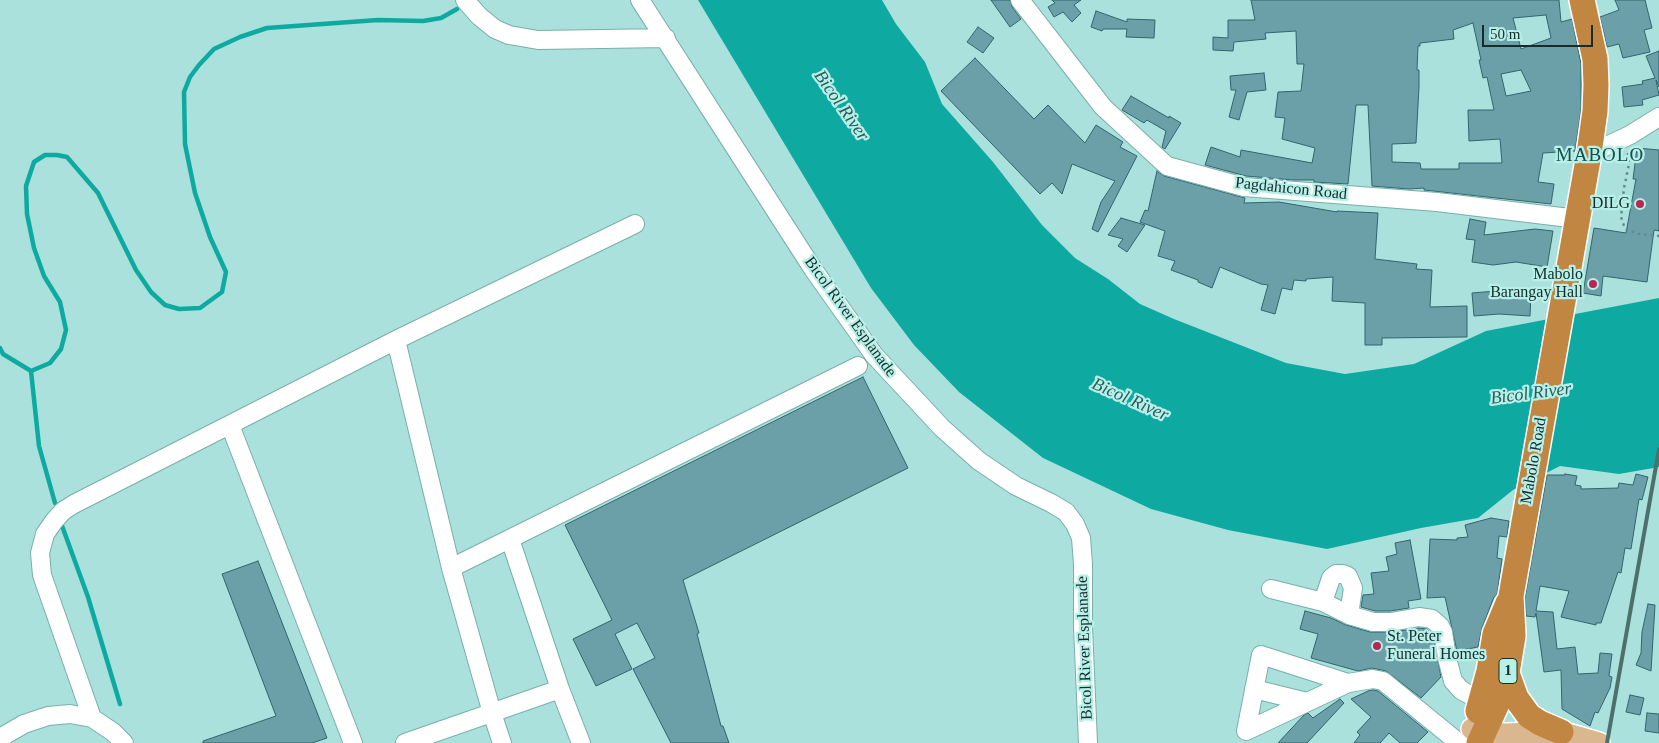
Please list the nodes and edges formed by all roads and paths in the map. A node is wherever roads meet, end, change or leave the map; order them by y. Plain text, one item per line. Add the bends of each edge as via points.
1 (465, 0) edge
2 (640, 0) edge
3 (1020, 0) edge
4 (1582, 0) edge
5 (666, 38) junction
6 (1659, 117) edge
7 (1630, 134) junction
8 (1589, 154) junction
9 (1578, 219) junction
10 (635, 224) dead end
11 (1659, 236) edge
12 (396, 340) junction
13 (858, 366) dead end
14 (230, 425) junction
15 (510, 539) junction
16 (451, 568) junction
17 (1271, 589) dead end
18 (1511, 596) junction
19 (1323, 602) junction
20 (1349, 615) junction
21 (1507, 673) junction
22 (1348, 683) junction
23 (1254, 688) junction
24 (560, 690) junction
25 (1481, 701) junction
26 (1307, 702) junction
27 (492, 713) junction
28 (92, 718) junction
29 (1561, 732) junction
30 (1474, 739) edge
31 (0, 740) edge
32 (124, 743) edge
33 (353, 743) edge
34 (405, 743) edge
35 (502, 743) edge
36 (581, 743) edge
37 (1088, 743) edge
38 (1599, 743) edge

1 - 5 street via 478,16 510,35 538,40
2 - 5 street, Bicol River Esplanade
3 - 9 street, Pagdahicon Road via 1103,106 1167,166 1244,187 1437,202
4 - 8 highway, Mabolo Road / 1 via 1595,59 1595,111
5 - 37 street, Bicol River Esplanade via 813,269 874,355 942,428 978,461 1016,486 1066,512 1075,524 1081,538 1083,564
6 - 7 street
7 - 8 street
7 - 11 path via 1621,217 1625,229
8 - 9 highway, Mabolo Road / 1
9 - 18 highway, Mabolo Road / 1
10 - 12 street
12 - 14 street
12 - 16 street
13 - 15 street
14 - 28 street via 74,504 54,521 45,534 40,553 42,575
14 - 33 street
15 - 16 street
15 - 24 street
16 - 27 street
17 - 19 street
18 - 21 highway, Mabolo Road / 1 via 1513,636
18 - 25 highway, Mabolo Road / 1 via 1495,634
19 - 20 street
19 - 20 street via 1331,578 1336,574 1348,576 1353,588
20 - 25 street via 1373,622 1419,617 1432,619 1443,632 1453,682
21 - 29 highway via 1516,698 1529,716
21 - 30 highway, Mabolo Road / 1 via 1496,706
22 - 23 street via 1261,656
22 - 26 street
22 - 30 street via 1373,679 1383,682
23 - 26 street
23 - 26 street via 1246,731
24 - 27 street
24 - 36 street
25 - 30 highway, Mabolo Road / 1
27 - 34 street
27 - 35 street
28 - 31 street via 70,714 48,716 24,724
28 - 32 street
29 - 30 main road
29 - 38 main road

